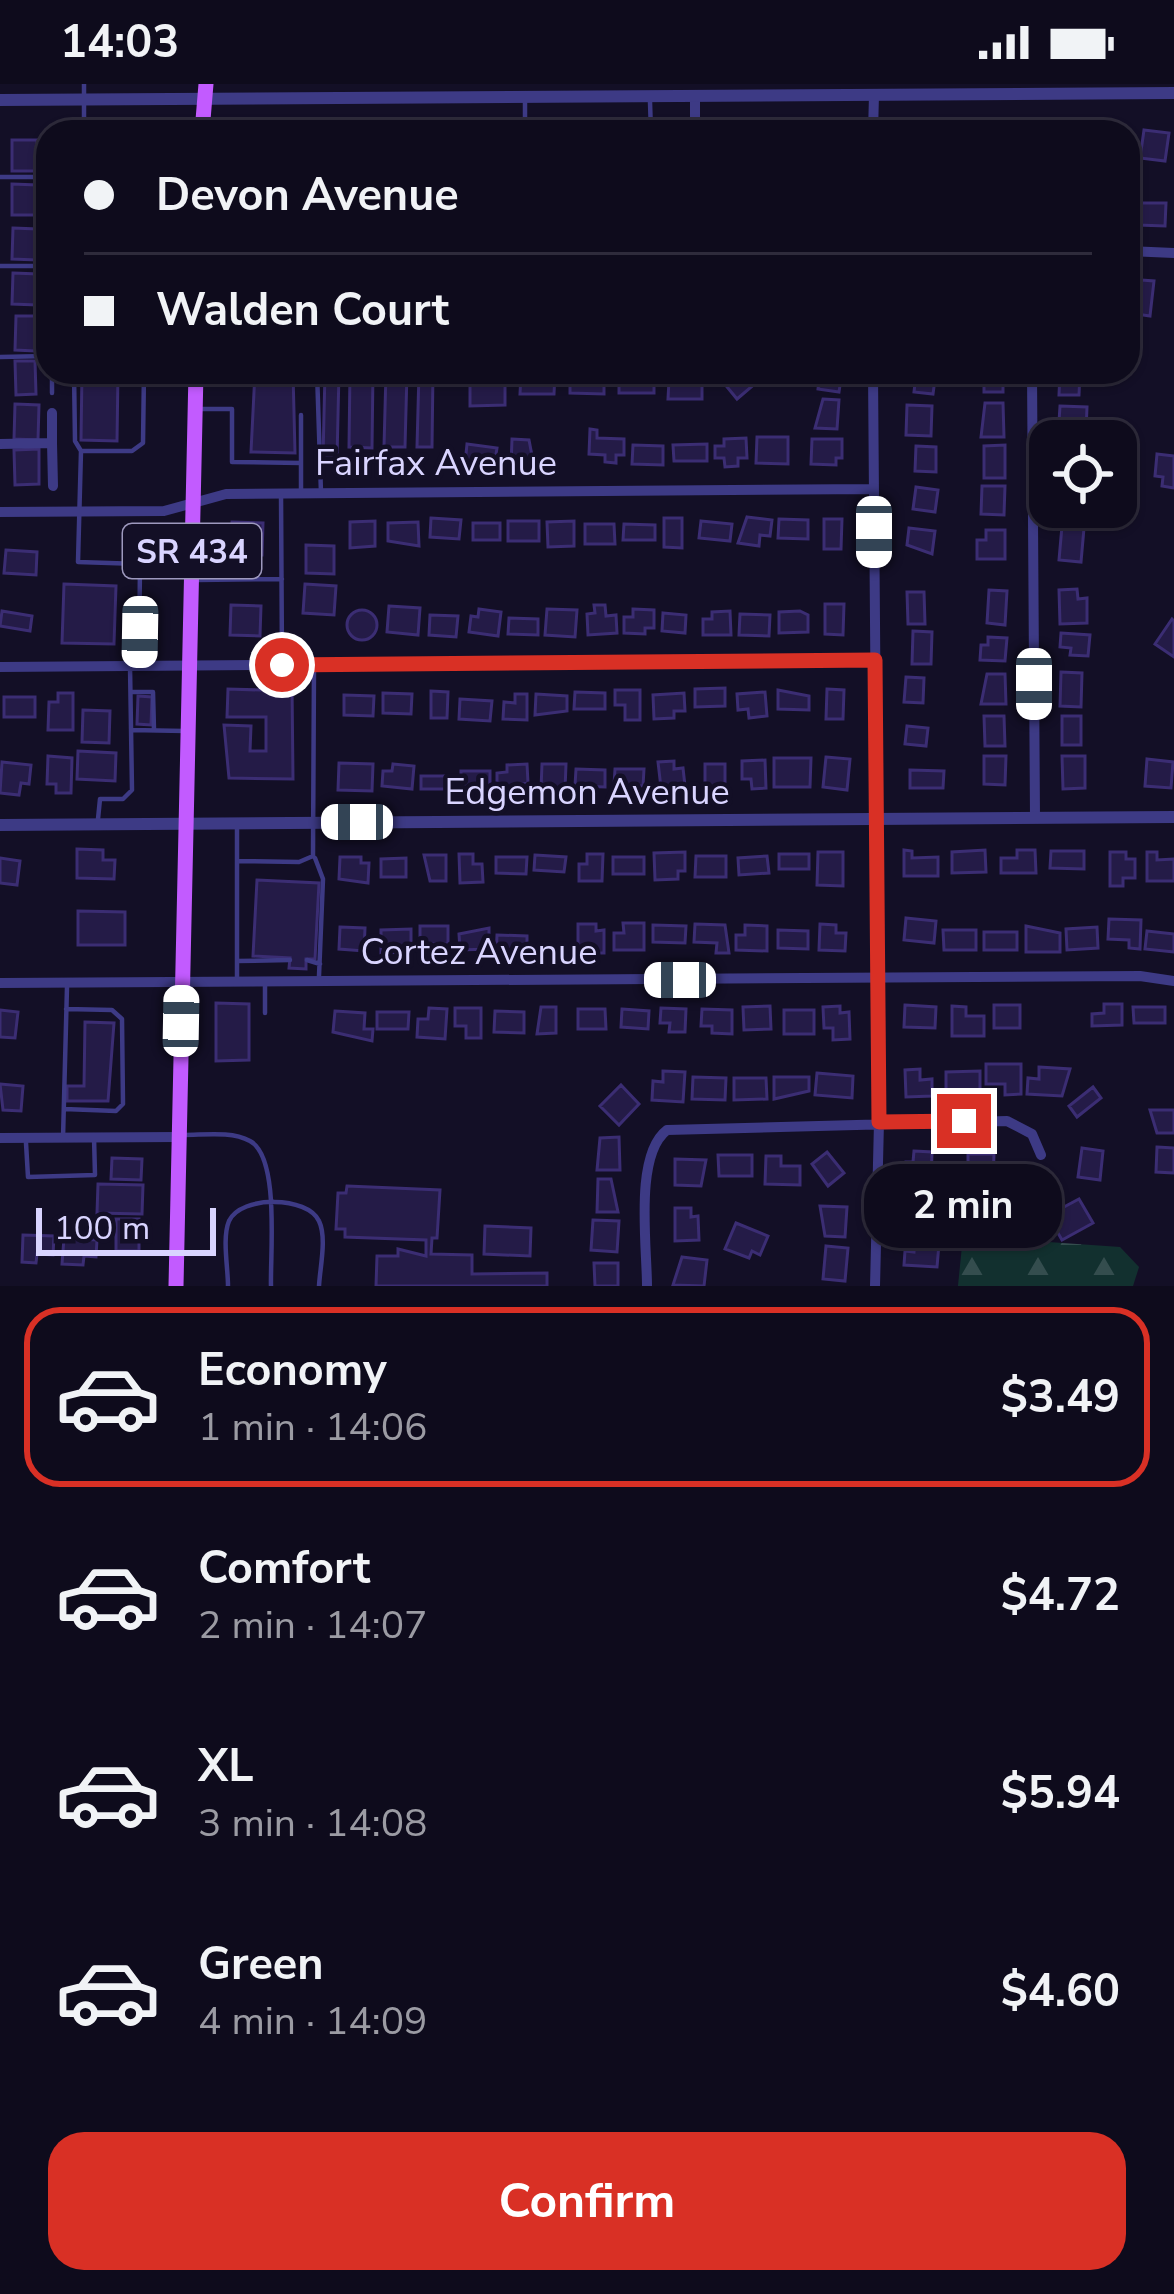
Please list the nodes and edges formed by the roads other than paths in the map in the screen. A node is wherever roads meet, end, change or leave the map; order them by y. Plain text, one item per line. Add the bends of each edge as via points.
1 (84, 84) edge
2 (203, 89) edge
3 (716, 90) edge
4 (525, 91) edge
5 (349, 92) edge
6 (1174, 93) edge
7 (874, 94) junction
8 (695, 96) junction
9 (650, 97) junction
10 (0, 100) edge
11 (84, 100) junction
12 (84, 120) edge
13 (202, 120) edge
14 (651, 120) edge
15 (695, 120) edge
16 (874, 120) edge
17 (0, 177) edge
18 (36, 177) edge
19 (1140, 252) edge
20 (1174, 253) edge
21 (0, 266) edge
22 (36, 266) edge
23 (36, 356) edge
24 (0, 357) edge
25 (52, 384) edge
26 (74, 384) edge
27 (144, 384) edge
28 (196, 384) edge
29 (317, 384) edge
30 (873, 384) edge
31 (1032, 384) edge
32 (52, 393) dead end
33 (195, 409) junction
34 (52, 413) dead end
35 (301, 415) dead end
36 (52, 443) junction
37 (0, 444) edge
38 (81, 451) junction
39 (301, 463) junction
40 (53, 486) dead end
41 (874, 489) junction
42 (281, 494) junction
43 (301, 494) junction
44 (321, 494) junction
45 (193, 503) junction
46 (0, 512) edge
47 (78, 512) junction
48 (140, 564) junction
49 (192, 573) junction
50 (282, 578) junction
51 (875, 660) junction
52 (314, 664) junction
53 (190, 665) junction
54 (282, 665) junction
55 (135, 666) junction
56 (0, 667) edge
57 (130, 692) junction
58 (131, 730) junction
59 (154, 730) junction
60 (188, 731) junction
61 (1036, 818) junction
62 (1174, 818) edge
63 (877, 819) junction
64 (237, 823) junction
65 (312, 823) junction
66 (98, 824) junction
67 (186, 824) junction
68 (0, 825) edge
69 (314, 856) junction
70 (237, 861) junction
71 (290, 960) dead end
72 (307, 960) dead end
73 (237, 961) junction
74 (320, 964) junction
75 (877, 978) junction
76 (1174, 981) edge
77 (237, 982) junction
78 (265, 982) junction
79 (318, 982) junction
80 (0, 983) edge
81 (67, 983) junction
82 (182, 983) junction
83 (66, 1010) junction
84 (266, 1013) dead end
85 (64, 1109) junction
86 (879, 1122) junction
87 (179, 1136) junction
88 (94, 1137) junction
89 (0, 1138) edge
90 (26, 1138) junction
91 (63, 1138) junction
92 (1041, 1155) dead end
93 (270, 1203) junction
94 (176, 1286) edge
95 (228, 1286) edge
96 (271, 1286) edge
97 (319, 1286) edge
98 (647, 1286) edge
99 (875, 1286) edge

1 - 11 lane
2 - 5 street
2 - 11 street
2 - 13 main road
3 - 7 street
3 - 8 street
4 - 5 street
4 - 9 street
6 - 7 street
7 - 16 street
8 - 9 street
8 - 15 street
9 - 14 lane
10 - 11 street
11 - 12 lane
17 - 18 lane
19 - 20 street
21 - 22 lane
23 - 24 lane
25 - 32 lane
26 - 38 lane
27 - 38 lane via 140,449
28 - 33 main road, SR 434
29 - 44 lane
30 - 41 street
31 - 61 street
33 - 39 lane via 232,409 232,462
33 - 45 main road, SR 434
34 - 36 street
35 - 39 lane
36 - 37 street
36 - 40 street
38 - 47 lane
39 - 43 lane
41 - 44 street, Fairfax Avenue
41 - 51 street
42 - 43 street, Fairfax Avenue
42 - 45 street, Fairfax Avenue
42 - 50 lane
43 - 44 street, Fairfax Avenue
45 - 47 street, Fairfax Avenue
45 - 49 main road, SR 434
46 - 47 street, Fairfax Avenue
47 - 48 lane via 78,562
48 - 49 lane
48 - 55 lane
49 - 50 lane
49 - 53 main road, SR 434
50 - 54 lane
51 - 52 street
51 - 63 street
52 - 54 street
52 - 65 lane
53 - 54 street
53 - 55 street
53 - 60 main road, SR 434
55 - 56 street
55 - 57 lane
57 - 58 lane
57 - 59 lane via 154,692
58 - 59 lane
58 - 66 lane via 132,790 98,802
59 - 60 lane
60 - 67 main road, SR 434
61 - 62 street, Edgemon Avenue
61 - 63 street, Edgemon Avenue
63 - 65 street, Edgemon Avenue
63 - 75 street
64 - 65 street, Edgemon Avenue
64 - 67 street, Edgemon Avenue
64 - 70 lane
65 - 69 lane
66 - 67 street, Edgemon Avenue
66 - 68 street, Edgemon Avenue
67 - 82 main road, SR 434
69 - 70 lane
69 - 74 lane via 322,879
70 - 73 lane
71 - 73 lane
72 - 74 lane
73 - 77 lane
74 - 79 lane
75 - 76 street, Cortez Avenue
75 - 79 street, Cortez Avenue
75 - 86 street
77 - 78 street, Cortez Avenue
77 - 82 street, Cortez Avenue
78 - 79 street, Cortez Avenue
78 - 84 lane
80 - 81 street, Cortez Avenue
81 - 82 street, Cortez Avenue
81 - 83 lane
82 - 87 main road, SR 434
83 - 85 lane
83 - 85 lane via 112,1010 122,1019 123,1104 116,1111
85 - 91 lane
86 - 92 street via 1007,1121 1032,1134
86 - 98 street via 682,1127 656,1138 647,1162
86 - 99 street
87 - 88 street
87 - 93 lane via 256,1144 268,1163
87 - 94 main road, SR 434
88 - 90 lane via 94,1175 28,1177
88 - 91 street
89 - 90 street
90 - 91 street
93 - 95 lane via 249,1204 227,1225
93 - 96 lane
93 - 97 lane via 302,1206 322,1226

